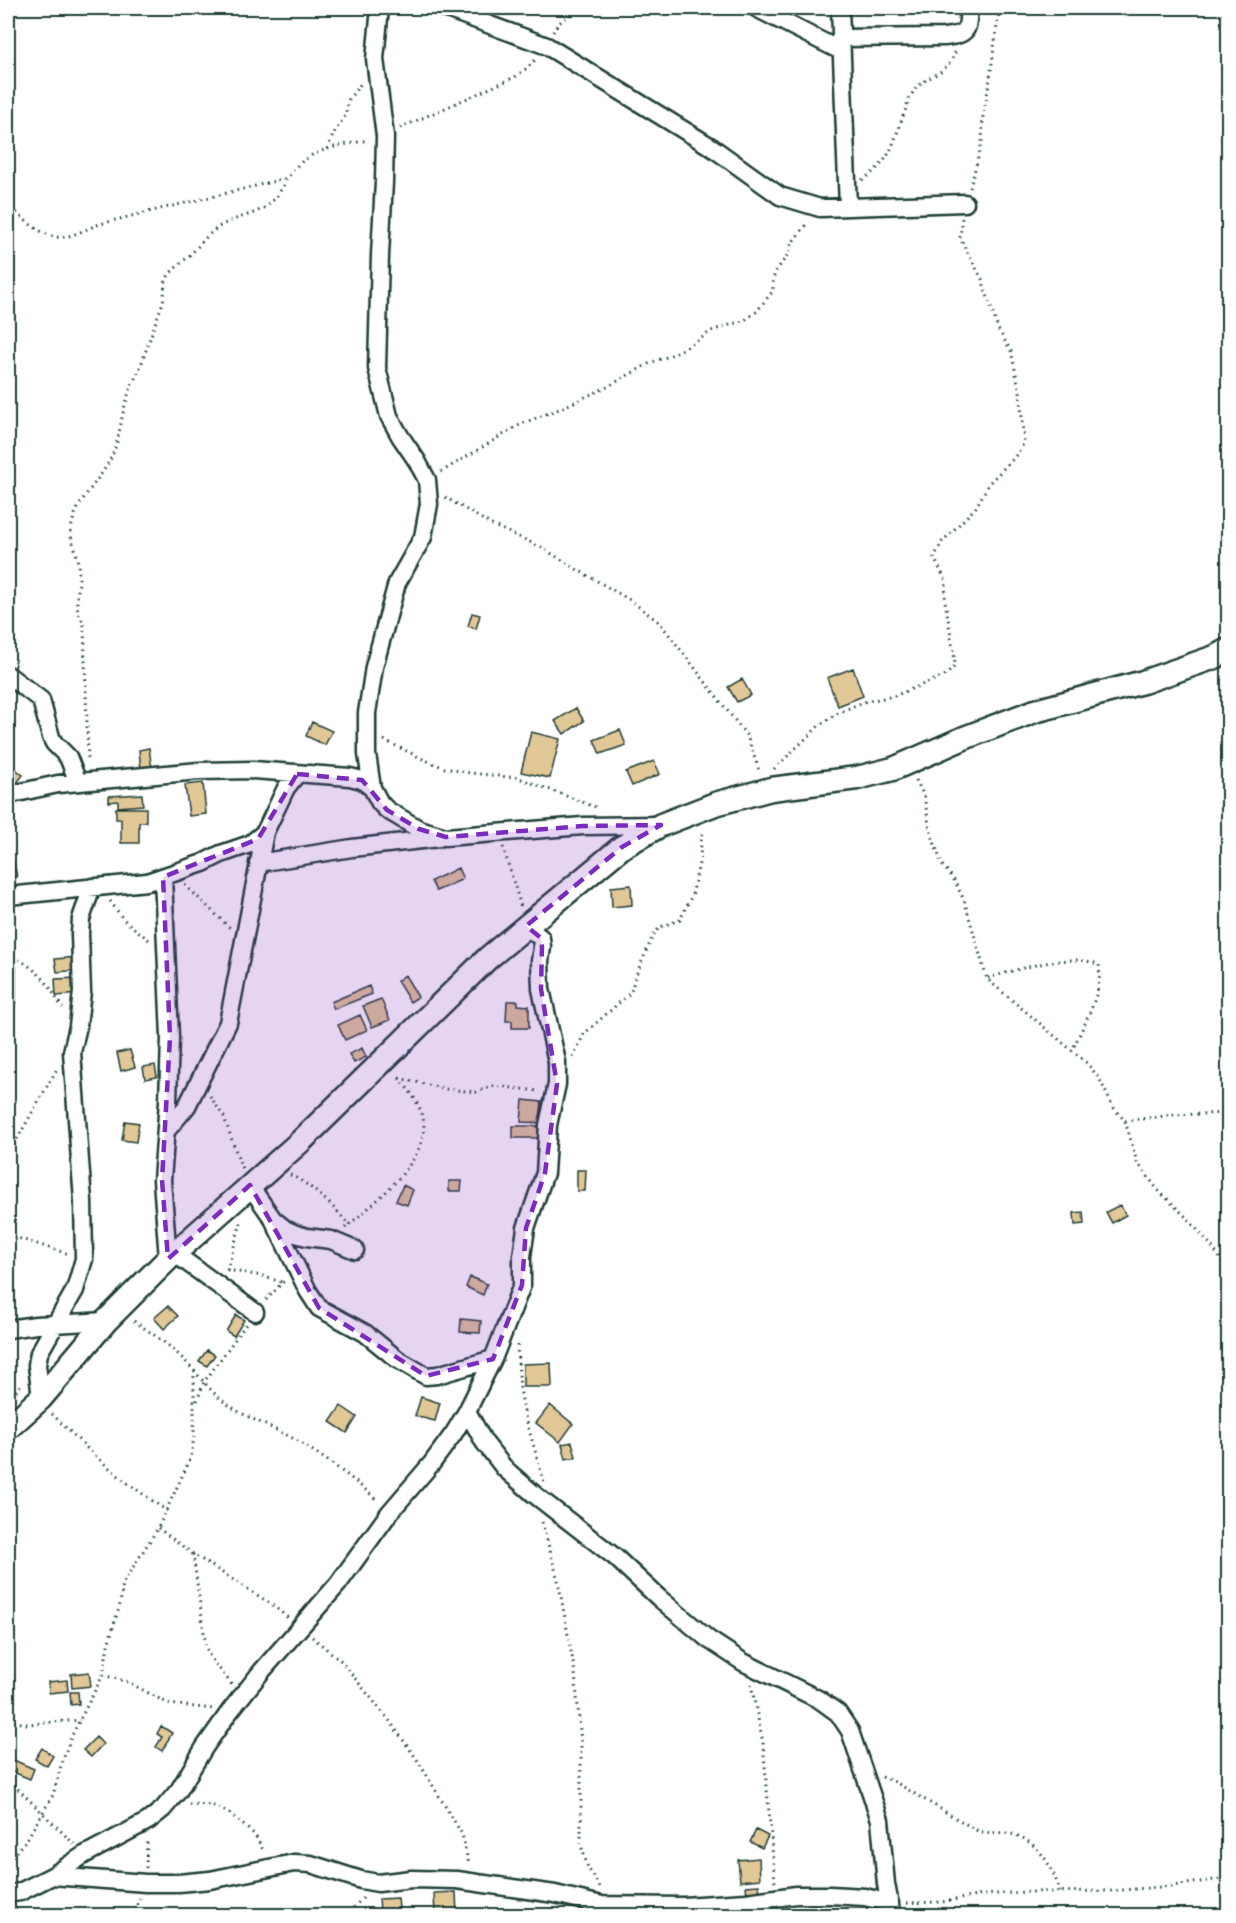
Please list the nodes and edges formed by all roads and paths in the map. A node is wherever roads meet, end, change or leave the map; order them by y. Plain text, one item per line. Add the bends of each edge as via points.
1 (380, 8) edge
2 (444, 8) edge
3 (587, 8) edge
4 (756, 8) edge
5 (840, 8) edge
6 (969, 8) edge
7 (1001, 8) edge
8 (961, 35) junction
9 (841, 45) junction
10 (547, 46) junction
11 (376, 64) junction
12 (385, 136) junction
13 (327, 149) junction
14 (288, 178) junction
15 (848, 200) junction
16 (965, 203) junction
17 (8, 204) edge
18 (820, 208) junction
19 (428, 483) junction
20 (1228, 650) edge
21 (8, 675) edge
22 (367, 731) junction
23 (893, 769) junction
24 (297, 774) junction
25 (83, 782) junction
26 (764, 786) junction
27 (372, 788) junction
28 (8, 795) edge
29 (704, 808) junction
30 (603, 810) dead end
31 (661, 825) junction
32 (265, 832) junction
33 (499, 834) junction
34 (446, 837) junction
35 (258, 863) junction
36 (167, 875) junction
37 (96, 887) junction
38 (8, 896) edge
39 (526, 926) junction
40 (244, 943) junction
41 (8, 954) edge
42 (167, 955) junction
43 (987, 979) junction
44 (78, 1026) junction
45 (1072, 1051) junction
46 (72, 1052) junction
47 (572, 1058) dead end
48 (371, 1072) junction
49 (399, 1078) junction
50 (199, 1081) junction
51 (556, 1092) junction
52 (1228, 1113) edge
53 (1125, 1121) junction
54 (166, 1131) junction
55 (8, 1155) edge
56 (271, 1167) junction
57 (245, 1190) junction
58 (273, 1219) junction
59 (349, 1225) junction
60 (8, 1235) edge
61 (331, 1240) junction
62 (355, 1250) dead end
63 (171, 1256) junction
64 (84, 1259) junction
65 (1228, 1269) edge
66 (198, 1270) junction
67 (227, 1270) junction
68 (282, 1283) dead end
69 (255, 1312) dead end
70 (111, 1315) junction
71 (56, 1323) junction
72 (8, 1329) edge
73 (517, 1338) dead end
74 (493, 1359) junction
75 (194, 1373) junction
76 (39, 1399) junction
77 (466, 1411) junction
78 (8, 1428) edge
79 (535, 1495) junction
80 (552, 1507) junction
81 (167, 1511) junction
82 (390, 1512) junction
83 (158, 1528) junction
84 (193, 1554) junction
85 (299, 1627) junction
86 (743, 1662) junction
87 (103, 1675) junction
88 (234, 1706) junction
89 (80, 1720) junction
90 (8, 1721) edge
91 (864, 1770) junction
92 (8, 1782) edge
93 (163, 1809) junction
94 (42, 1814) junction
95 (84, 1855) junction
96 (8, 1861) edge
97 (272, 1867) junction
98 (52, 1876) junction
99 (1228, 1878) edge
100 (378, 1882) junction
101 (473, 1882) junction
102 (1060, 1892) junction
103 (8, 1894) edge
104 (776, 1898) junction
105 (617, 1906) junction
106 (891, 1909) edge
107 (345, 1916) edge

1 - 11 street
2 - 10 street
3 - 10 path via 558,24
4 - 9 street
5 - 9 street
6 - 8 street via 966,30
7 - 16 path via 979,159
8 - 9 street
8 - 15 path via 949,66 918,86 910,96 883,164 861,181
9 - 15 street
10 - 12 path via 515,77
10 - 18 street via 713,148 780,196
11 - 12 street
11 - 13 path via 351,95 345,116
12 - 13 path
12 - 19 street via 377,368 390,416
13 - 14 path via 313,153
14 - 17 path via 57,237 35,228
14 - 25 path via 265,208 217,228 168,277 163,302 126,400 115,449 74,514 70,532 79,578 78,610 85,636
15 - 16 street
15 - 18 street
16 - 26 path via 960,238 982,279 998,329 1011,351 1020,392 1024,443 990,482 976,507 942,542 934,558 946,581 954,667 946,675 894,696 863,702 836,714 783,759
18 - 19 path via 776,271 773,291 746,320 711,331 607,387 521,424
19 - 22 street via 423,537 397,583 383,632 372,678
19 - 26 path via 492,525 541,547 630,600 660,623 747,736
20 - 23 street via 1143,682 1035,711
21 - 25 street via 41,700 54,743
22 - 27 street
22 - 30 path via 445,768 519,778
23 - 26 street via 856,777
23 - 43 path via 919,783 942,865 964,900
24 - 25 street via 199,771
24 - 27 street via 357,778
24 - 32 street
25 - 28 street
26 - 29 street
27 - 34 street via 387,810 419,829
29 - 31 street
29 - 47 path via 700,859 692,895 680,920 660,927 631,992 584,1034
31 - 33 street via 583,825
31 - 39 street via 622,847
32 - 35 street
32 - 36 street via 250,844
33 - 34 street
33 - 39 path
34 - 35 street
35 - 40 street
36 - 37 street via 147,882
36 - 40 path
36 - 42 street
37 - 38 street
37 - 42 path via 124,920
37 - 44 street via 81,919 82,992
39 - 48 street
39 - 51 street via 541,938 541,989 557,1062
40 - 50 street via 228,1023
41 - 44 path via 31,968
42 - 54 street via 170,1037
43 - 45 path
43 - 45 path via 1034,965 1070,960 1099,965 1097,992
44 - 46 street
45 - 53 path via 1088,1064
46 - 55 path via 51,1078
46 - 64 street
48 - 49 path
48 - 56 street
49 - 51 path via 476,1092 494,1086
49 - 59 path via 416,1099 423,1134 414,1159 385,1194
50 - 54 street via 187,1106
50 - 57 path via 224,1117
51 - 74 street via 548,1125 545,1173 526,1228 522,1285
52 - 53 path
53 - 65 path via 1137,1162
54 - 63 street via 162,1180
56 - 57 street
56 - 59 path via 296,1177
57 - 58 street
57 - 63 street
57 - 67 path via 243,1216
58 - 61 street via 296,1234
58 - 74 street via 319,1308 365,1333 414,1371 437,1375
59 - 61 path
60 - 64 path
61 - 62 street
63 - 66 street
63 - 70 street
64 - 71 street via 75,1290
66 - 67 path
66 - 69 street
67 - 68 path
70 - 71 street
70 - 75 path via 162,1341
70 - 76 street
71 - 72 street
71 - 76 street via 39,1353
73 - 80 path via 525,1416
74 - 77 street
75 - 81 path via 194,1448
75 - 82 path via 225,1402 329,1462
76 - 78 street
76 - 81 path via 93,1454
77 - 79 street via 505,1469
77 - 82 street via 432,1463
79 - 80 street
79 - 105 path via 558,1581 575,1673 581,1743 581,1845 588,1868
80 - 86 street via 708,1639
81 - 83 path
82 - 85 street via 338,1584
83 - 84 path
83 - 87 path via 123,1583
84 - 85 path via 271,1604
84 - 88 path via 206,1647 230,1681
85 - 88 street
85 - 101 path via 340,1660 418,1761 462,1834
86 - 91 street via 838,1713 850,1731
86 - 104 path via 754,1694 763,1743
87 - 88 path via 128,1682 169,1704
87 - 89 path
88 - 93 street
89 - 90 path via 28,1724
89 - 94 path via 53,1795
91 - 102 path via 895,1782 976,1830 1022,1836 1051,1866
91 - 106 street via 880,1820
92 - 94 path
93 - 95 street
93 - 97 path via 196,1803 229,1813 255,1835
94 - 95 path
94 - 96 path
95 - 98 street
97 - 98 street via 178,1883
97 - 100 street via 311,1864
98 - 103 street
99 - 102 path via 1172,1886
100 - 101 street
100 - 107 path
101 - 105 street
102 - 106 path via 983,1895
104 - 105 street via 683,1906
104 - 106 street via 865,1897

